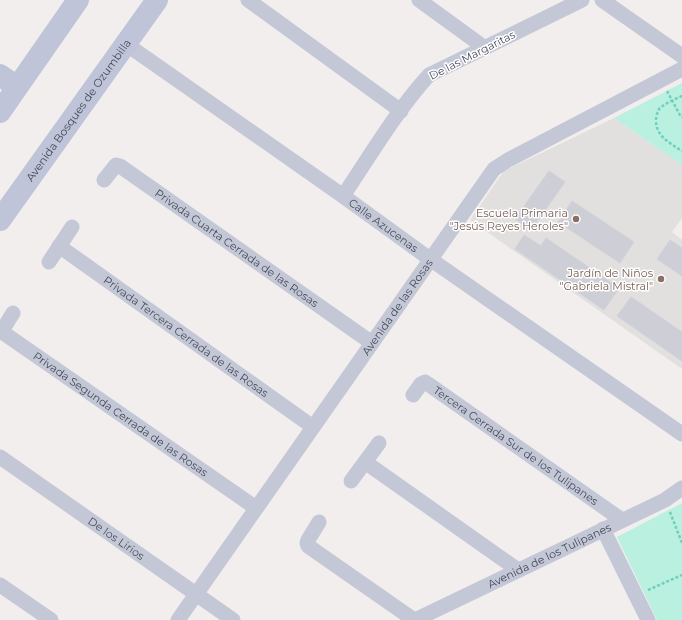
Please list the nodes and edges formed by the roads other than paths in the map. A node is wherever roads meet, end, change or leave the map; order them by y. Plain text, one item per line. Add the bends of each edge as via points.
1 (78, 0) edge
2 (157, 0) edge
3 (248, 0) edge
4 (419, 0) edge
5 (582, 0) edge
6 (602, 0) edge
7 (126, 44) junction
8 (485, 48) junction
9 (682, 56) edge
10 (682, 69) edge
11 (8, 81) edge
12 (401, 111) junction
13 (0, 112) edge
14 (104, 180) dead end
15 (343, 196) junction
16 (0, 220) edge
17 (72, 227) dead end
18 (59, 246) junction
19 (430, 259) junction
20 (49, 262) dead end
21 (13, 313) dead end
22 (372, 343) junction
23 (413, 395) dead end
24 (313, 427) junction
25 (682, 434) edge
26 (379, 443) dead end
27 (0, 457) edge
28 (365, 462) junction
29 (351, 481) dead end
30 (682, 488) edge
31 (256, 508) junction
32 (622, 520) junction
33 (320, 522) dead end
34 (602, 529) junction
35 (518, 570) junction
36 (0, 584) edge
37 (196, 594) junction
38 (50, 620) edge
39 (178, 620) edge
40 (233, 620) edge
41 (415, 620) edge
42 (648, 620) edge

1 - 11 main road
2 - 7 main road, Avenida Bosques de Ozumbilla
3 - 12 street
4 - 8 street
5 - 8 street, De las Margaritas
6 - 9 street
7 - 15 street, Calle Azucenas
7 - 16 main road, Avenida Bosques de Ozumbilla
8 - 12 street, De las Margaritas via 429,75
10 - 19 street, Avenida de las Rosas via 494,169
11 - 13 main road
12 - 15 street, De las Margaritas
14 - 22 street, Privada Cuarta Cerrada de las Rosas via 113,167 120,166
15 - 19 street, Calle Azucenas
17 - 18 street
18 - 20 street
18 - 24 street, Privada Tercera Cerrada de las Rosas
19 - 22 street, Avenida de las Rosas
19 - 25 street, Calle Azucenas
21 - 31 street, Privada Segunda Cerrada de las Rosas via 3,329 5,334
22 - 24 street, Avenida de las Rosas
23 - 32 street, Tercera Cerrada Sur de los Tulipanes via 425,382
24 - 31 street, Avenida de las Rosas
26 - 28 street
27 - 37 street, De los Lirios
28 - 29 street
28 - 35 street
30 - 32 street, Avenida de los Tulipanes via 665,500
31 - 37 street, Avenida de las Rosas
32 - 34 street, Avenida de los Tulipanes
33 - 41 street via 308,540 308,546
34 - 35 street, Avenida de los Tulipanes
34 - 42 street
35 - 41 street, Avenida de los Tulipanes
36 - 38 street
37 - 39 street, Avenida de las Rosas
37 - 40 street, De los Lirios

